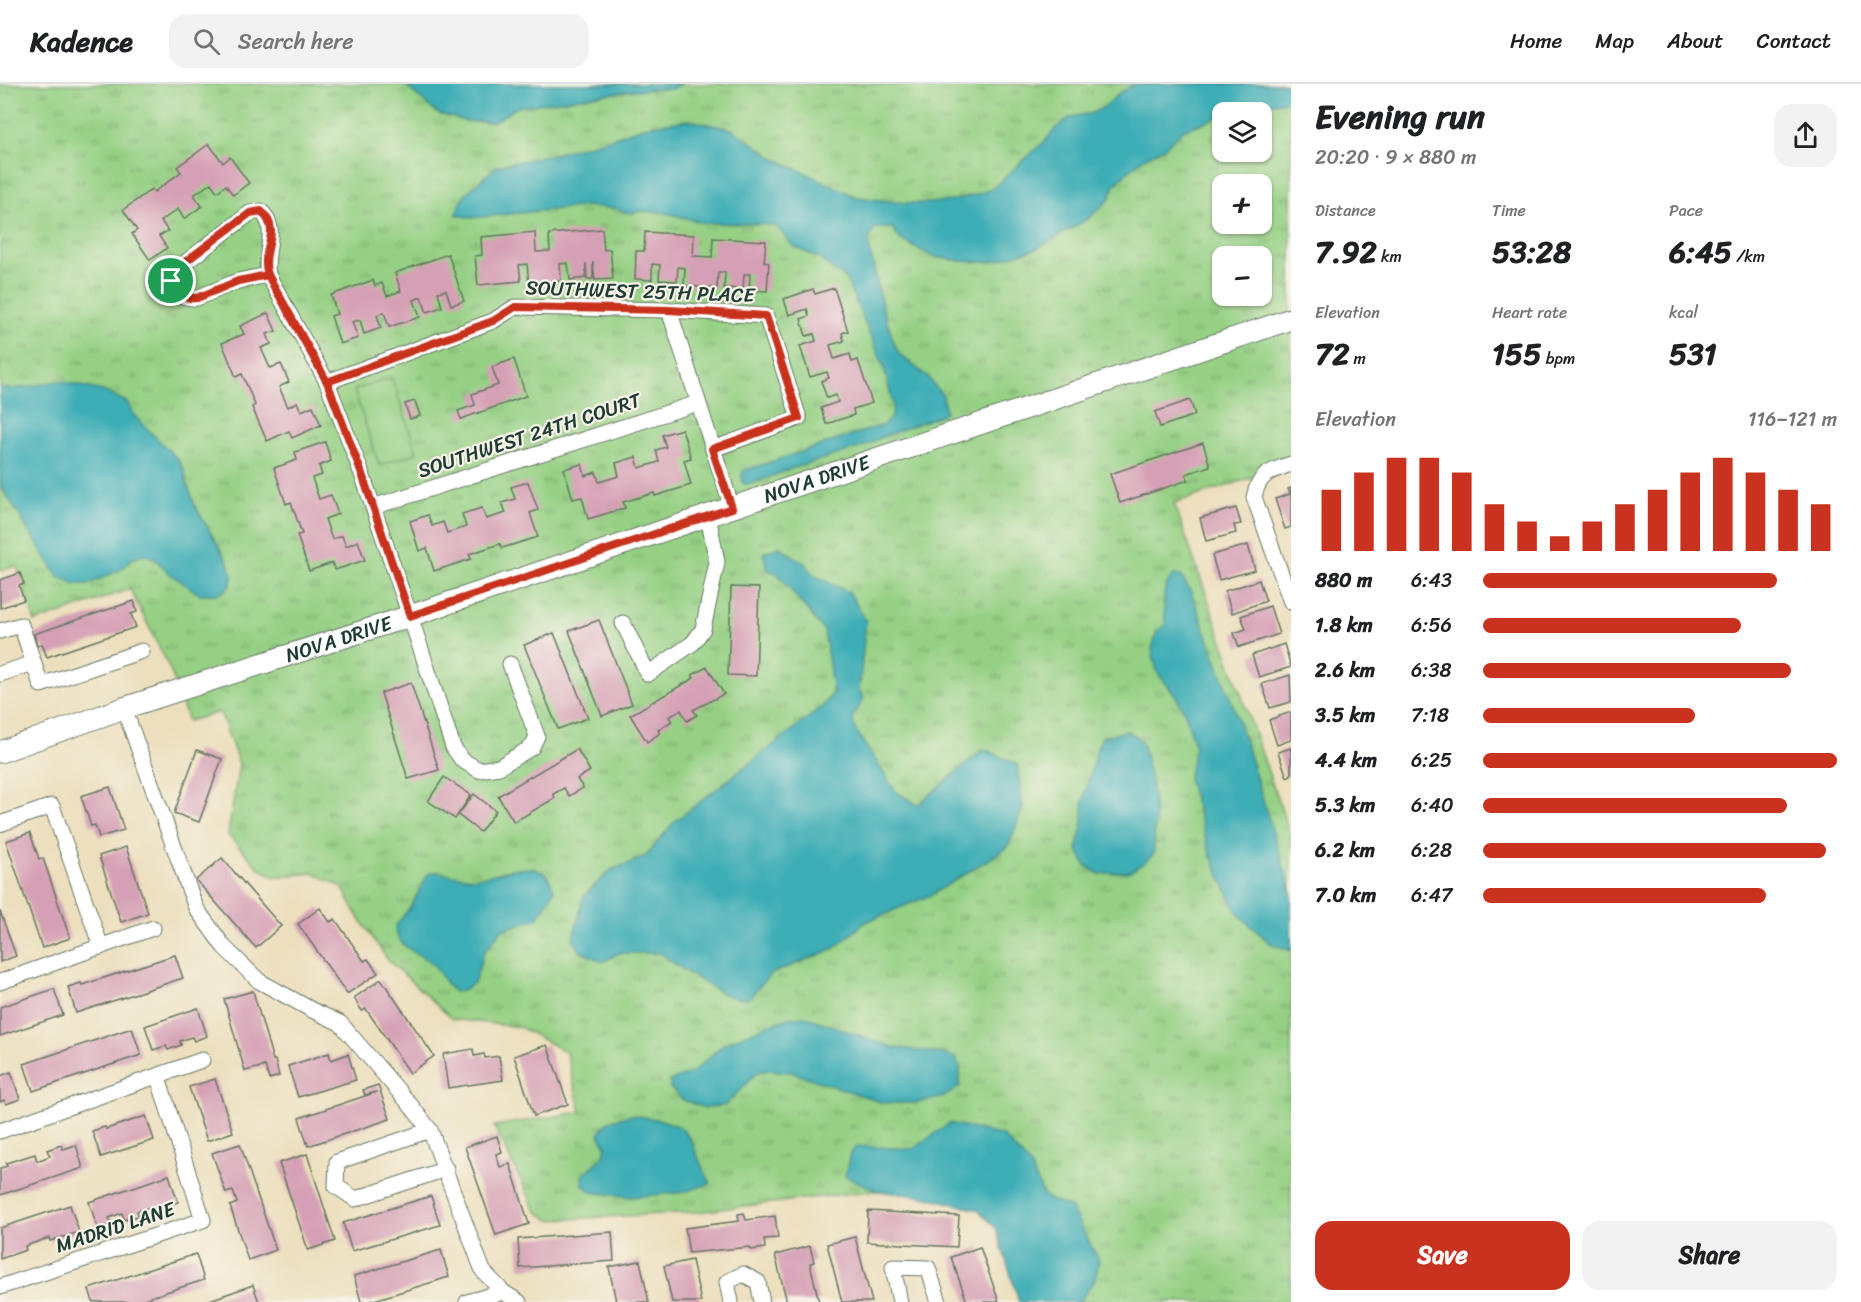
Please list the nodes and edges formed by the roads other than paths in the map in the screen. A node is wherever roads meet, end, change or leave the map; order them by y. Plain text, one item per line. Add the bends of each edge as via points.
1 (268, 275) junction
2 (669, 310) junction
3 (1291, 319) edge
4 (327, 382) junction
5 (698, 403) junction
6 (712, 449) junction
7 (1291, 464) edge
8 (373, 507) junction
9 (732, 508) junction
10 (708, 516) junction
11 (1291, 602) edge
12 (410, 616) junction
13 (623, 623) dead end
14 (0, 631) edge
15 (142, 651) dead end
16 (34, 663) junction
17 (510, 664) dead end
18 (0, 674) edge
19 (124, 708) junction
20 (0, 752) edge
21 (0, 824) edge
22 (153, 928) dead end
23 (101, 947) junction
24 (0, 982) edge
25 (202, 1060) dead end
26 (158, 1077) junction
27 (430, 1130) junction
28 (0, 1131) edge
29 (446, 1169) junction
30 (0, 1287) edge
31 (503, 1292) junction
32 (467, 1302) edge
33 (519, 1302) edge
34 (731, 1302) edge
35 (762, 1302) edge
36 (900, 1302) edge
37 (939, 1302) edge

1 - 1 street via 271,226 267,217 256,211 177,268 171,281 177,293 197,298
1 - 4 street
2 - 4 street, SOUTHWEST 25TH PLACE via 515,307 493,321
2 - 5 street
2 - 6 street, SOUTHWEST 25TH PLACE via 766,316 799,418
3 - 9 street, NOVA DRIVE
4 - 8 street
5 - 6 street
5 - 8 street, SOUTHWEST 24TH COURT
6 - 9 street
7 - 11 street via 1271,471 1257,484 1254,497
8 - 12 street
9 - 10 street, NOVA DRIVE
10 - 12 street, NOVA DRIVE
10 - 13 street via 717,562 703,629 693,643 648,674
12 - 17 street via 453,747 462,760 480,770 499,767 532,747 537,736
12 - 19 street, NOVA DRIVE
14 - 16 street via 21,625
15 - 16 street via 41,685
16 - 18 street
19 - 20 street, NOVA DRIVE
19 - 27 street via 196,908 224,947 259,981 340,1023
21 - 23 street via 51,806
22 - 23 street
23 - 24 street
25 - 26 street
26 - 28 street
26 - 30 street, MADRID LANE via 203,1220
27 - 29 street
27 - 29 street via 337,1162 336,1186 355,1199
29 - 31 street via 483,1271
31 - 32 street
31 - 33 street
34 - 35 street via 727,1282 743,1274 758,1282
36 - 37 street via 893,1267 928,1268

